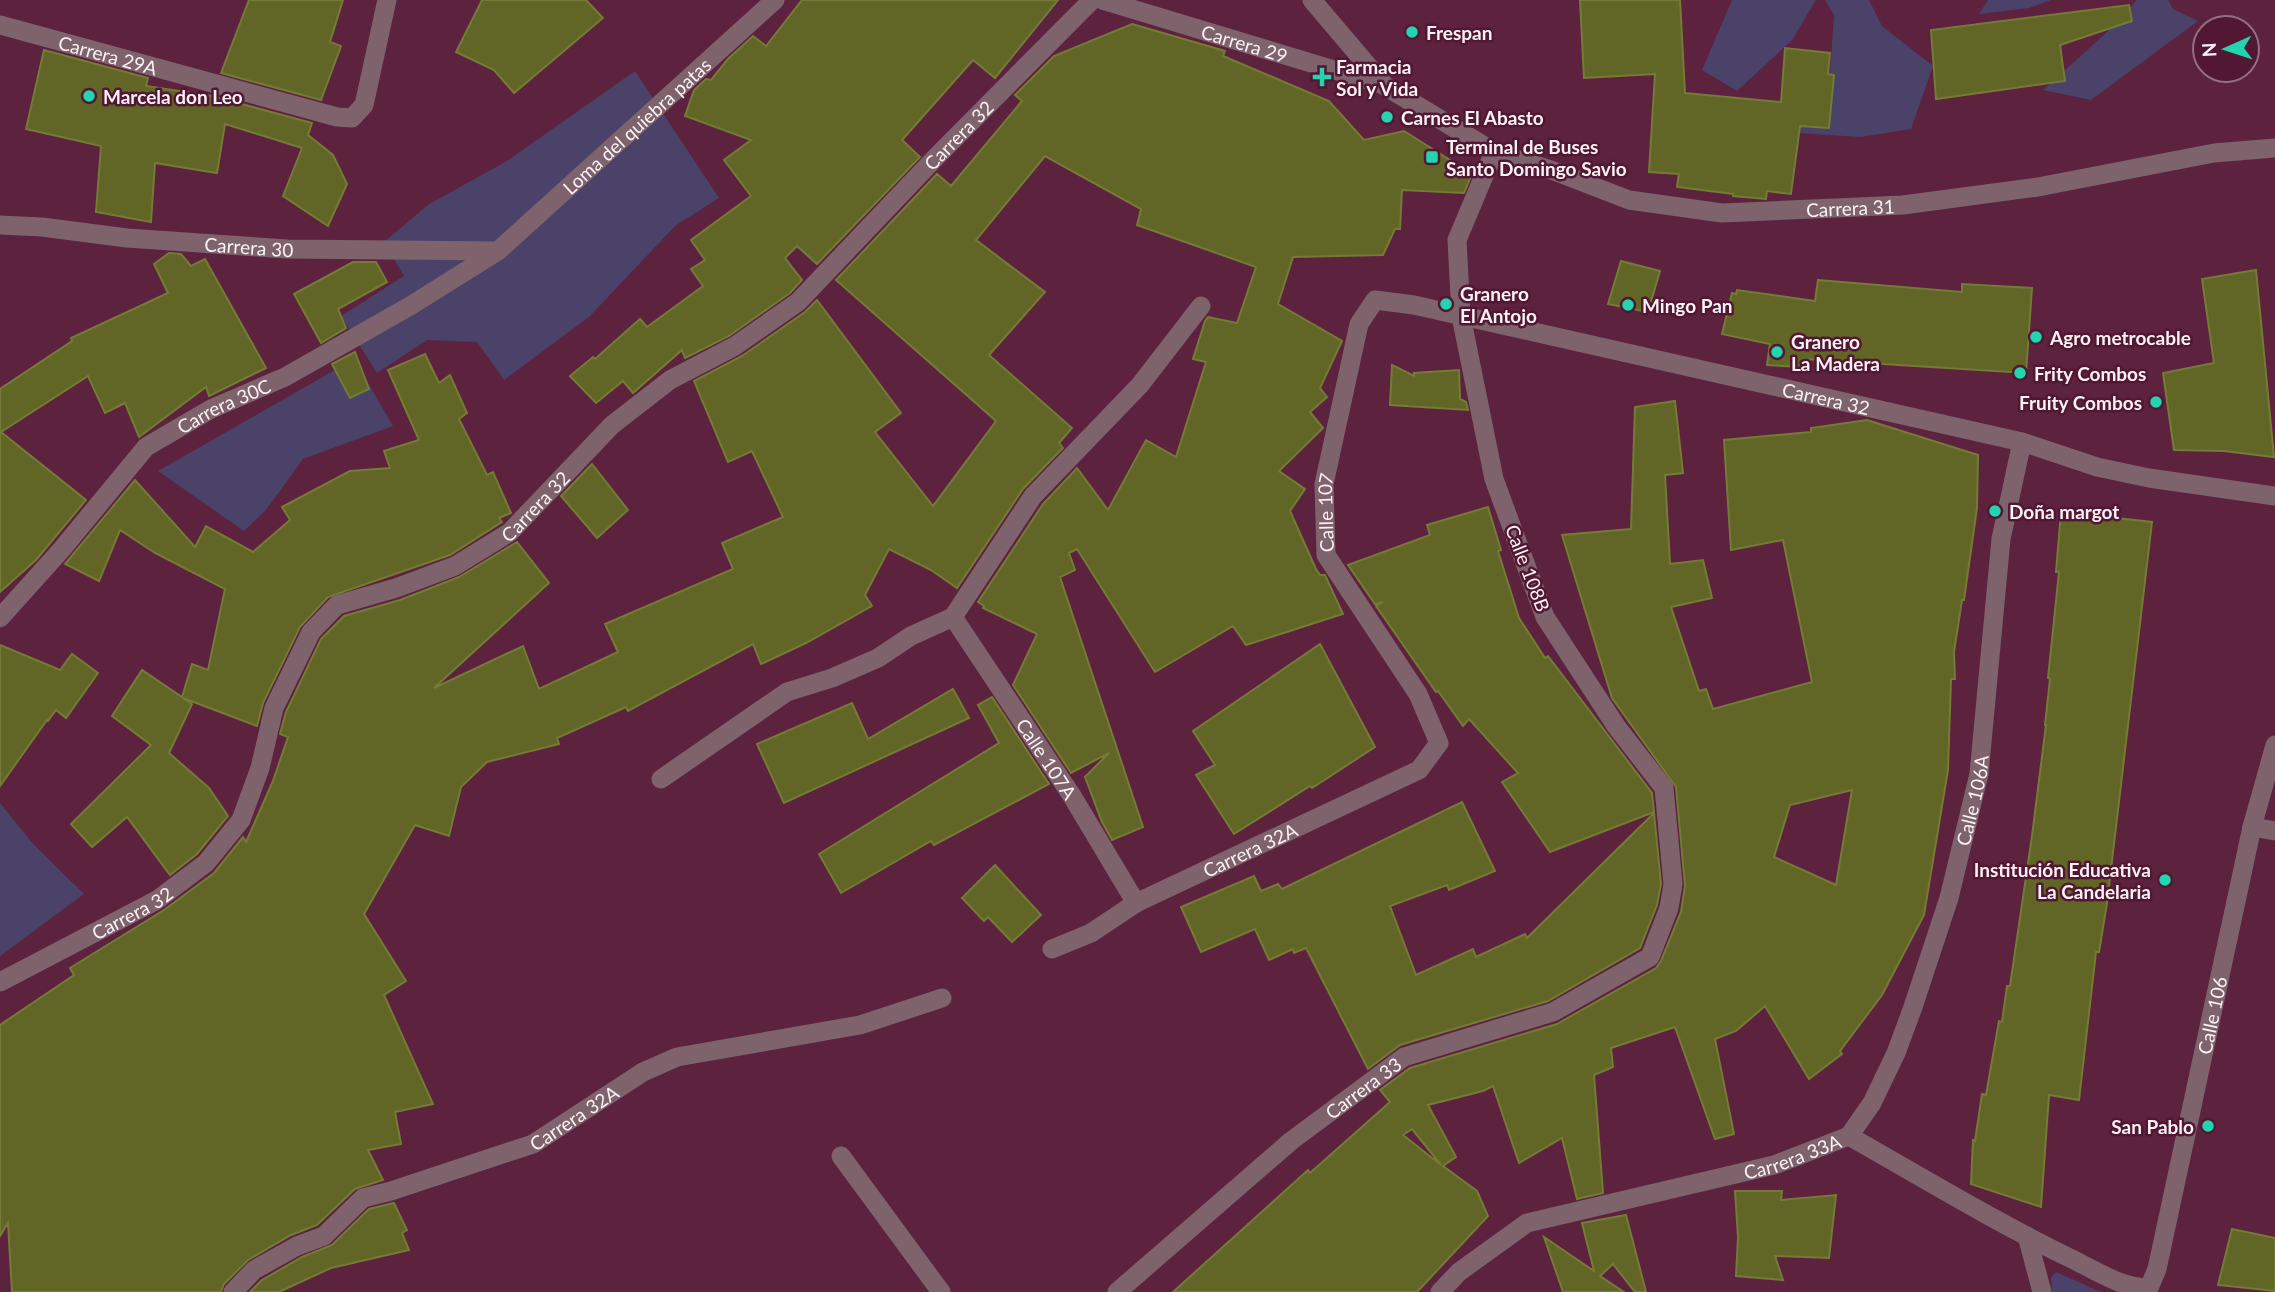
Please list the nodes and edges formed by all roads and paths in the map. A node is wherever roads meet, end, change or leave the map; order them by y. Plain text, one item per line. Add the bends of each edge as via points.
1 (387, 0) edge
2 (775, 0) edge
3 (1092, 0) edge
4 (1102, 0) edge
5 (1312, 0) edge
6 (0, 25) edge
7 (1385, 86) junction
8 (2275, 148) edge
9 (1494, 152) junction
10 (0, 225) edge
11 (498, 251) junction
12 (1375, 300) joint
13 (1201, 306) dead end
14 (1461, 316) junction
15 (2022, 442) junction
16 (2275, 496) edge
17 (953, 617) junction
18 (0, 618) edge
19 (1439, 743) joint
20 (2275, 745) edge
21 (662, 779) dead end
22 (2252, 827) junction
23 (2275, 831) edge
24 (1136, 904) junction
25 (1052, 949) dead end
26 (1650, 957) joint
27 (0, 982) edge
28 (942, 998) dead end
29 (1849, 1136) junction
30 (841, 1156) dead end
31 (2027, 1237) junction
32 (2145, 1289) edge
33 (233, 1292) edge
34 (941, 1292) edge
35 (1117, 1292) edge
36 (1440, 1292) edge
37 (2042, 1292) edge

1 - 6 street, Carrera 29A via 364,105 352,118
2 - 11 street, Loma del quiebra patas
3 - 27 street, Carrera 32 via 798,302 735,346 670,380 612,425 510,531 456,566 337,605 311,632 274,708 242,820 206,863 157,900
4 - 7 street, Carrera 29
5 - 7 street
7 - 9 street, Carrera 31
8 - 9 street, Carrera 31 via 2214,153 2038,187 1903,205 1722,213 1629,200
9 - 14 street, Calle 108B via 1457,240
10 - 11 street, Carrera 30 via 287,249
11 - 18 street, Carrera 30C via 285,377 211,409 146,447
12 - 14 street, Carrera 32
12 - 19 street, Calle 107 via 1359,324 1324,484 1326,555 1418,695
13 - 17 street via 1140,385 1033,496
14 - 15 street, Carrera 32
14 - 26 street, Calle 108B via 1494,479 1545,617 1616,726 1664,788 1673,884
15 - 16 street, Carrera 32 via 2097,467
15 - 29 street, Calle 106A via 2001,539 1979,774 1949,898 1895,1052 1872,1103
17 - 21 street via 878,658 787,692
17 - 24 street, Calle 107A via 1072,796
19 - 24 street, Carrera 32A via 1419,771
20 - 22 street, Calle 106
22 - 23 street
22 - 32 street, Calle 106 via 2157,1269
24 - 25 street, Carrera 32A via 1091,933
26 - 35 street, Carrera 33 via 1553,1012 1404,1056 1291,1141
28 - 33 street, Carrera 32A via 860,1025 677,1057 643,1072 533,1144 363,1198 324,1236 254,1270
29 - 31 street, Carrera 33A
29 - 36 street, Carrera 33A via 1774,1165 1527,1223 1459,1272
30 - 34 street
31 - 32 street, Carrera 33A via 2120,1283
31 - 37 street

